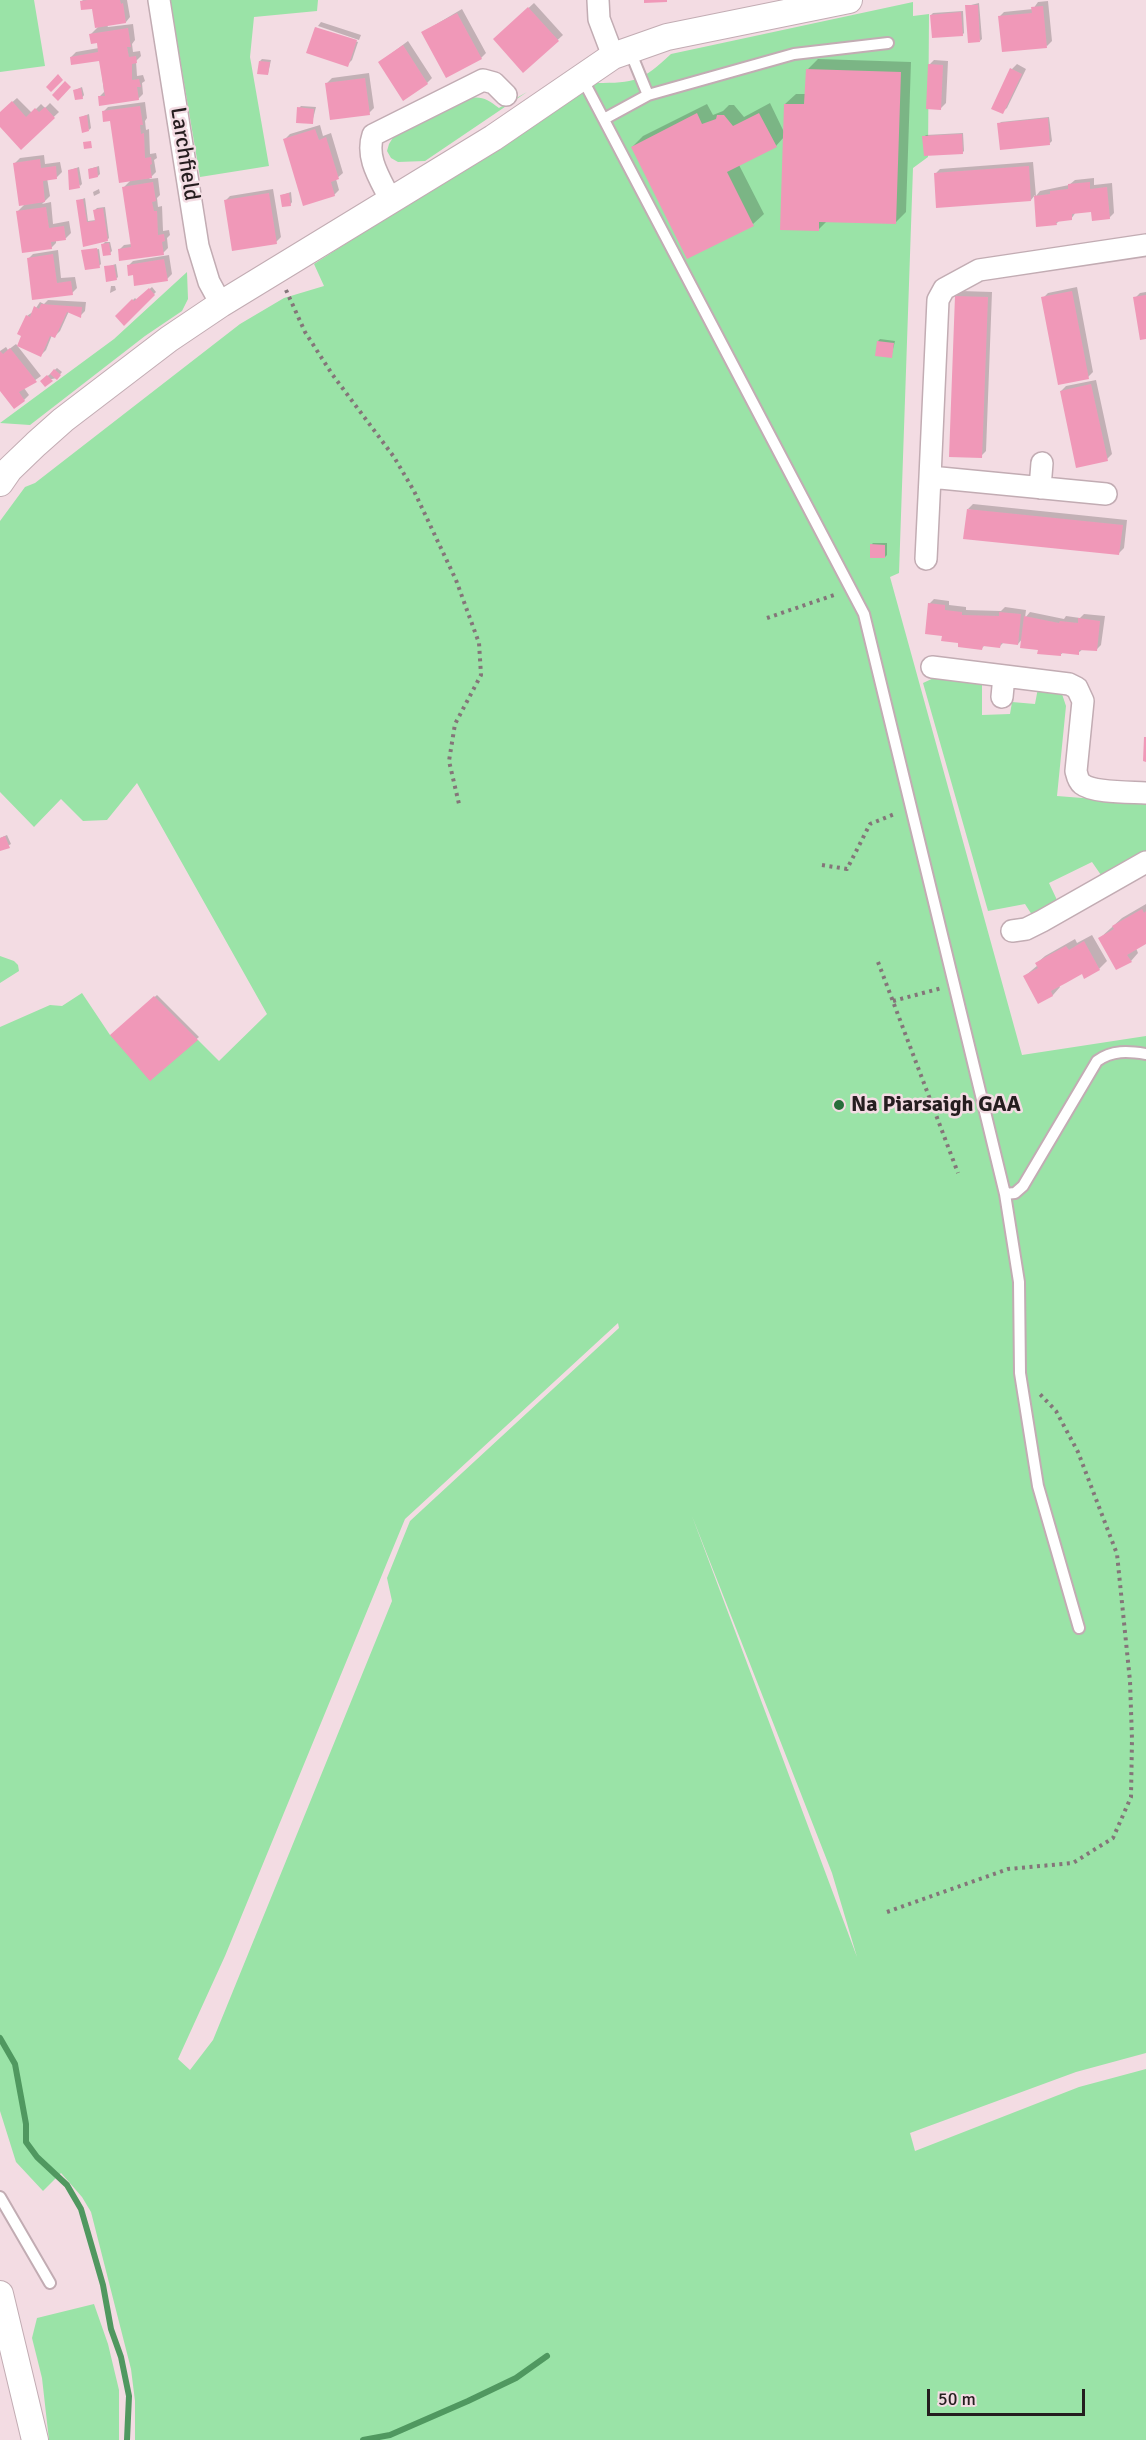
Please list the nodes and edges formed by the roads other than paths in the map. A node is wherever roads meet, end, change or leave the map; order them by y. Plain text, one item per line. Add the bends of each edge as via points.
1 (159, 0) edge
2 (598, 0) edge
3 (849, 0) edge
4 (888, 42) dead end
5 (621, 53) junction
6 (582, 78) junction
7 (506, 95) dead end
8 (648, 95) junction
9 (604, 119) junction
10 (391, 201) junction
11 (1146, 245) edge
12 (221, 304) junction
13 (1042, 463) dead end
14 (3, 471) edge
15 (930, 477) junction
16 (1040, 488) junction
17 (1106, 494) dead end
18 (926, 559) dead end
19 (932, 667) dead end
20 (1146, 793) edge
21 (1146, 862) edge
22 (1012, 931) dead end
23 (1146, 1054) edge
24 (1005, 1194) junction
25 (1079, 1628) dead end
26 (0, 2197) edge
27 (50, 2283) dead end
28 (0, 2295) edge
29 (35, 2440) edge

1 - 12 street, Larchfield via 198,246 209,282
2 - 5 street via 599,19
3 - 5 street via 667,37
4 - 8 lane via 794,54
5 - 6 street
5 - 8 lane
6 - 9 lane
6 - 10 street
7 - 10 street via 494,83 483,80 373,135 370,157
8 - 9 lane
9 - 24 lane via 864,614
10 - 12 street
11 - 15 street via 987,267 944,290 938,307
12 - 14 street via 63,420
13 - 16 street
15 - 16 street
15 - 18 street
16 - 17 street
19 - 20 street via 1003,687 1069,684 1077,688 1083,701 1078,779 1094,789
21 - 22 street via 1026,929
23 - 24 lane via 1123,1052 1097,1061 1023,1186 1015,1193
24 - 25 lane via 1019,1282 1020,1373 1038,1486
26 - 27 lane
28 - 29 street

